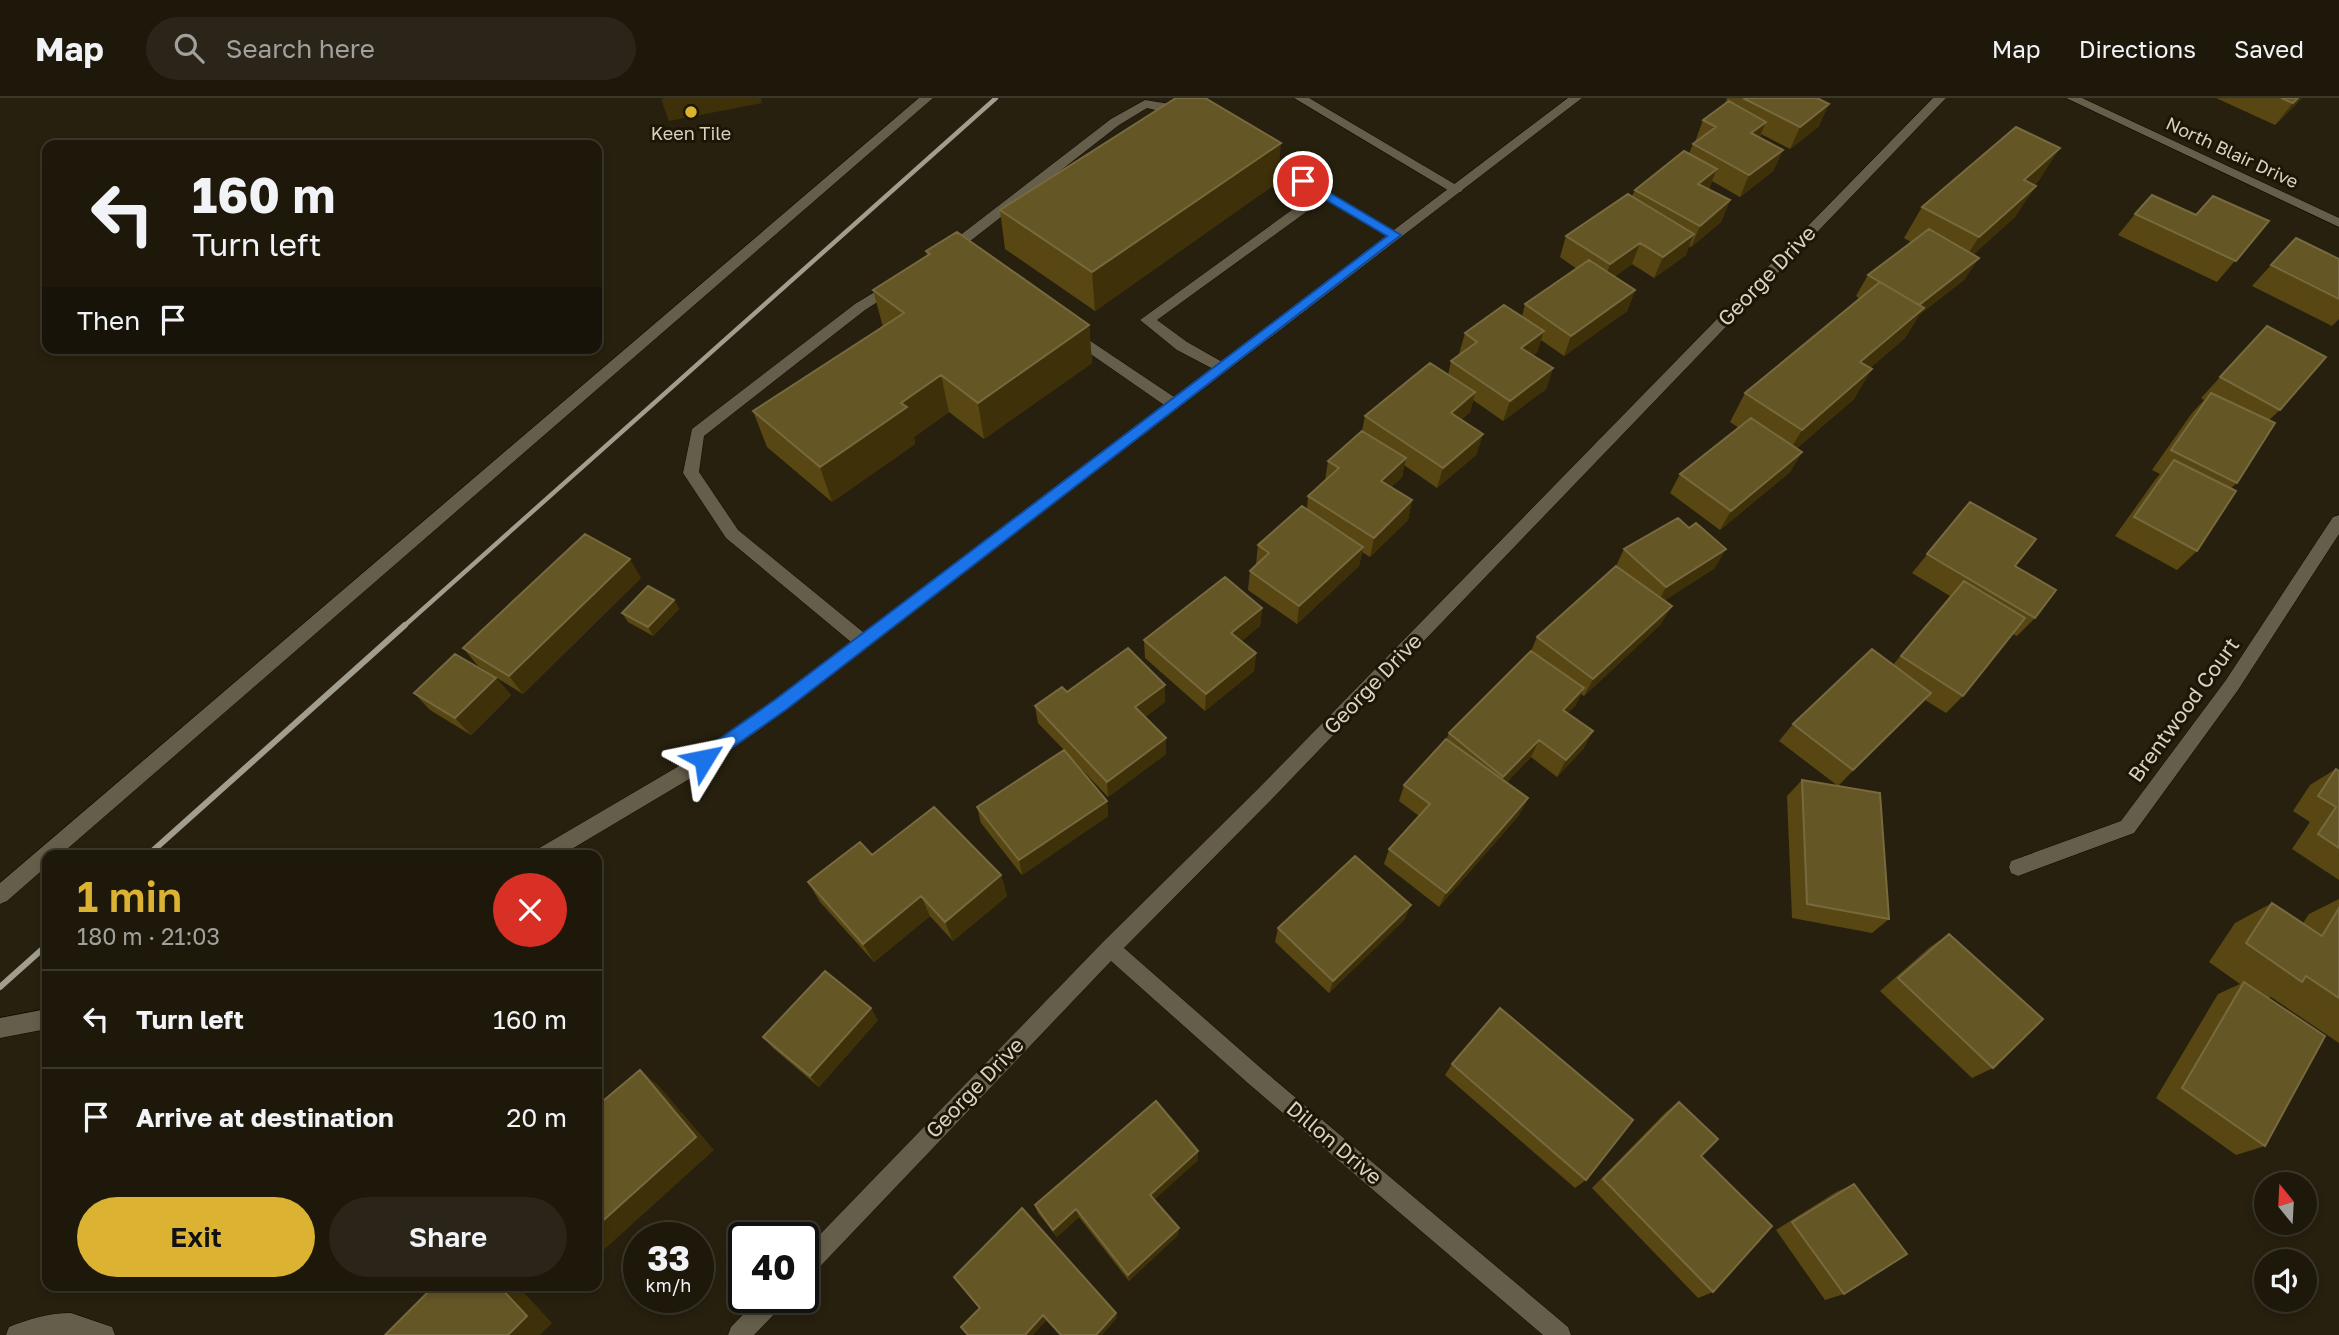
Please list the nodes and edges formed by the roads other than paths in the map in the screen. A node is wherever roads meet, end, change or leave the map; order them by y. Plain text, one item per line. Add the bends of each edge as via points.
1 (927, 98) edge
2 (1300, 98) edge
3 (1576, 98) edge
4 (1940, 98) edge
5 (2072, 98) edge
6 (1200, 121) edge
7 (1245, 148) edge
8 (1457, 189) junction
9 (1324, 193) junction
10 (2339, 223) edge
11 (1395, 235) junction
12 (935, 260) edge
13 (914, 273) edge
14 (1057, 322) edge
15 (1219, 367) junction
16 (1172, 403) junction
17 (2339, 522) edge
18 (863, 642) junction
19 (52, 850) edge
20 (553, 850) edge
21 (42, 859) edge
22 (2018, 867) dead end
23 (0, 895) edge
24 (1110, 948) junction
25 (42, 1020) edge
26 (0, 1028) edge
27 (819, 1251) edge
28 (760, 1313) edge
29 (17, 1335) edge
30 (104, 1335) edge
31 (739, 1335) edge
32 (1560, 1335) edge

1 - 19 street
2 - 8 street
3 - 8 street
4 - 24 street, George Drive
5 - 10 street, North Blair Drive
6 - 12 street via 1178,108 1145,104 1115,122 961,250
7 - 9 street
8 - 11 street
9 - 11 street
9 - 15 street via 1147,320
11 - 15 street
13 - 18 street via 859,307 697,433 691,473 732,534
14 - 16 street
15 - 16 street
16 - 18 street
17 - 22 street, Brentwood Court via 2232,685 2127,827
18 - 20 street via 685,772
21 - 23 street
24 - 27 street, George Drive
24 - 32 street, Dillon Drive
25 - 26 street
28 - 31 street
29 - 30 street via 76,1322

